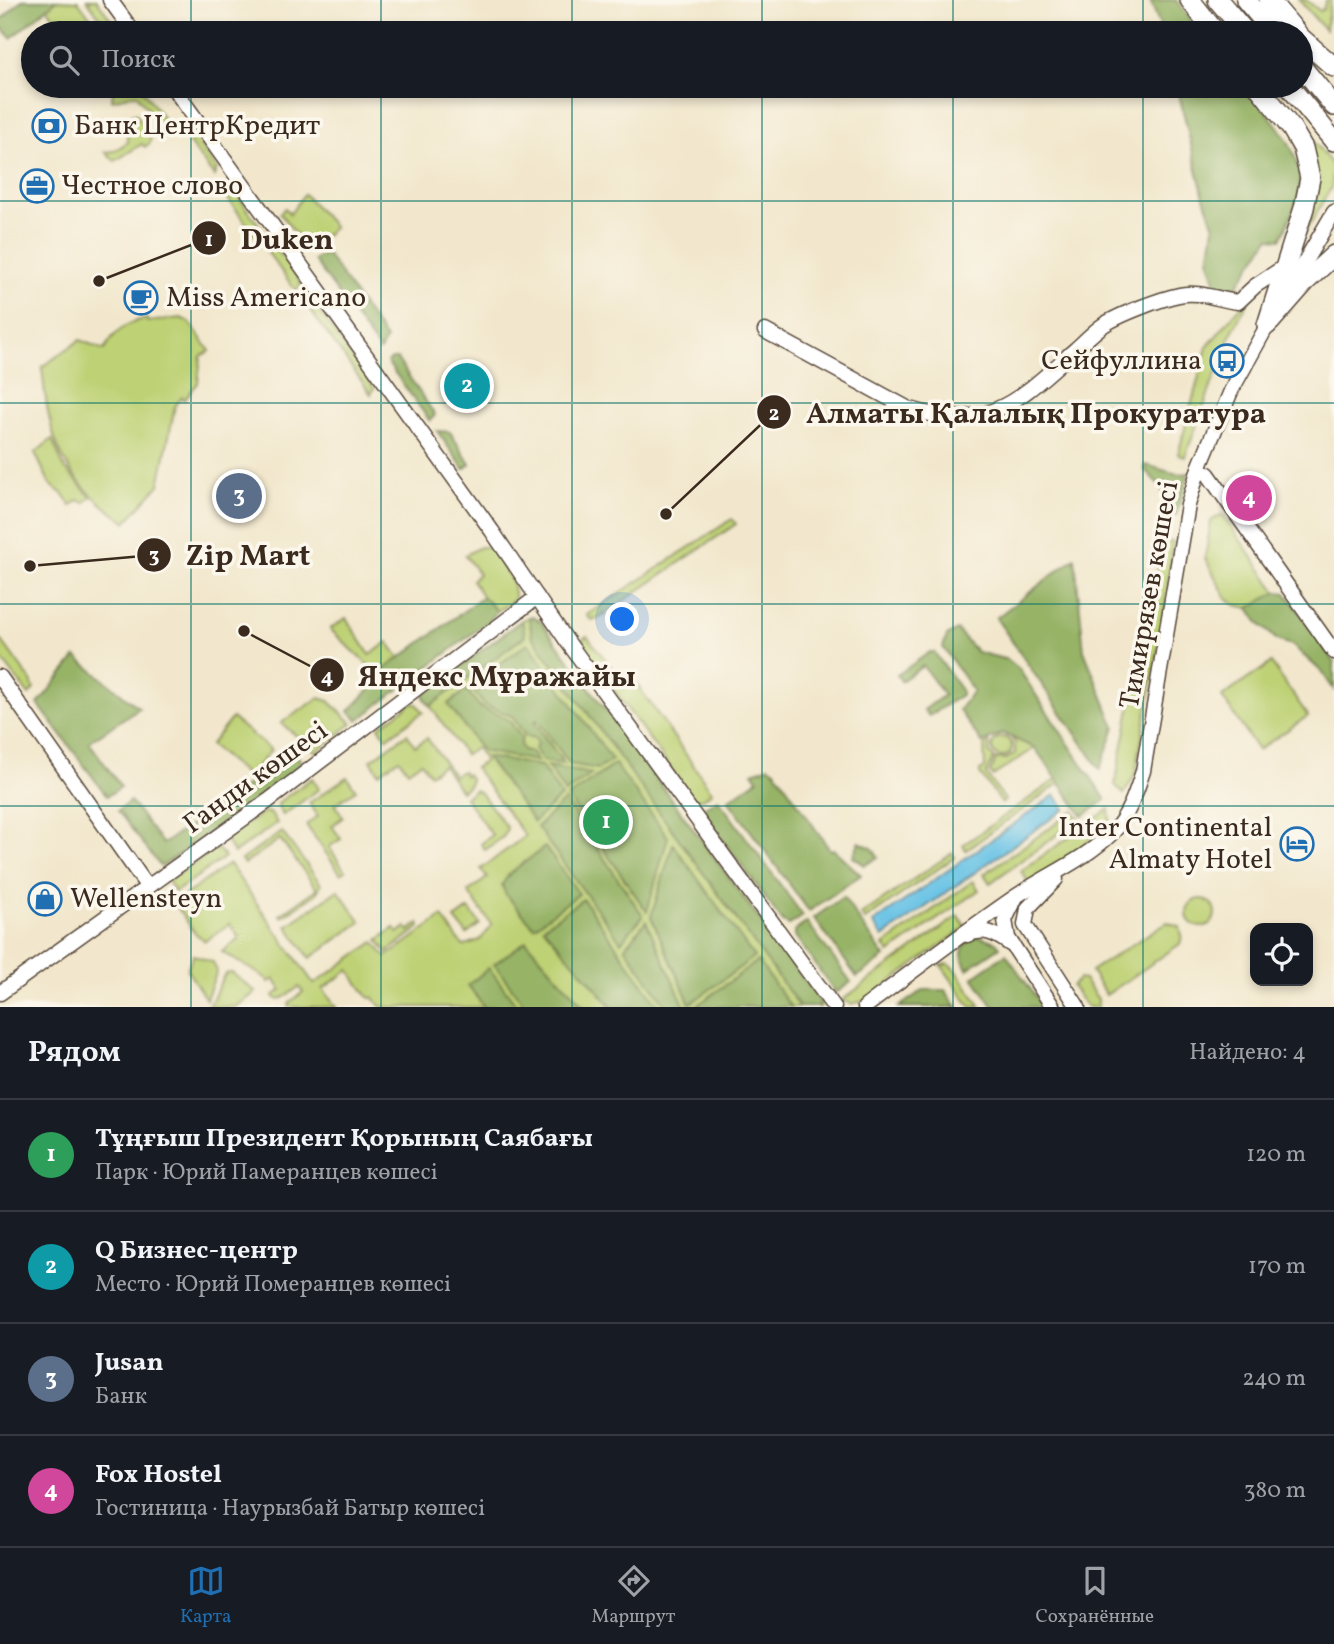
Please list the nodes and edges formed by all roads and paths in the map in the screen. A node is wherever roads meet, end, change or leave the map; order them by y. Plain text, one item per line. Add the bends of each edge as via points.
1 (110, 0) edge
2 (1190, 0) edge
3 (1219, 0) edge
4 (1246, 0) edge
5 (1269, 0) edge
6 (125, 21) edge
7 (1207, 21) edge
8 (1236, 21) edge
9 (1264, 21) edge
10 (1287, 21) edge
11 (1313, 49) edge
12 (1334, 67) edge
13 (1313, 81) edge
14 (181, 98) edge
15 (1267, 98) edge
16 (1299, 98) edge
17 (1334, 106) edge
18 (1334, 141) edge
19 (1334, 212) edge
20 (1334, 255) edge
21 (1284, 267) junction
22 (1267, 325) junction
23 (765, 331) dead end
24 (1199, 468) junction
25 (537, 597) junction
26 (1334, 652) edge
27 (0, 677) edge
28 (1069, 866) junction
29 (147, 887) junction
30 (1018, 895) junction
31 (953, 941) junction
32 (1010, 944) junction
33 (0, 993) edge
34 (834, 1007) edge
35 (864, 1007) edge
36 (1053, 1007) edge
37 (1078, 1007) edge

1 - 6 street
2 - 7 main road
3 - 8 main road
4 - 9 main road
5 - 10 main road
11 - 12 main road
13 - 17 main road
14 - 25 street
15 - 21 main road via 1292,129 1308,164 1309,188
16 - 18 main road
19 - 22 street, Тимирязев көшесі
20 - 22 main road
21 - 22 main road
21 - 23 street via 1238,302 1192,293 1179,295 1104,325 1027,393 984,416 925,414 907,408
22 - 24 street, Тимирязев көшесі via 1231,391
24 - 26 street via 1209,474
24 - 28 street, Тимирязев көшесі via 1182,536 1135,796 1113,832
25 - 29 street, Ганди көшесі via 320,763
25 - 34 street
27 - 29 street
28 - 30 street, Тимирязев көшесі
28 - 37 street, Тимирязев көшесі via 1028,908 1025,925
29 - 33 street, Ганди көшесі
30 - 31 street, Тимирязев көшесі
30 - 32 street via 1005,920
31 - 32 street via 983,931
31 - 35 street, Тимирязев көшесі
32 - 36 street

